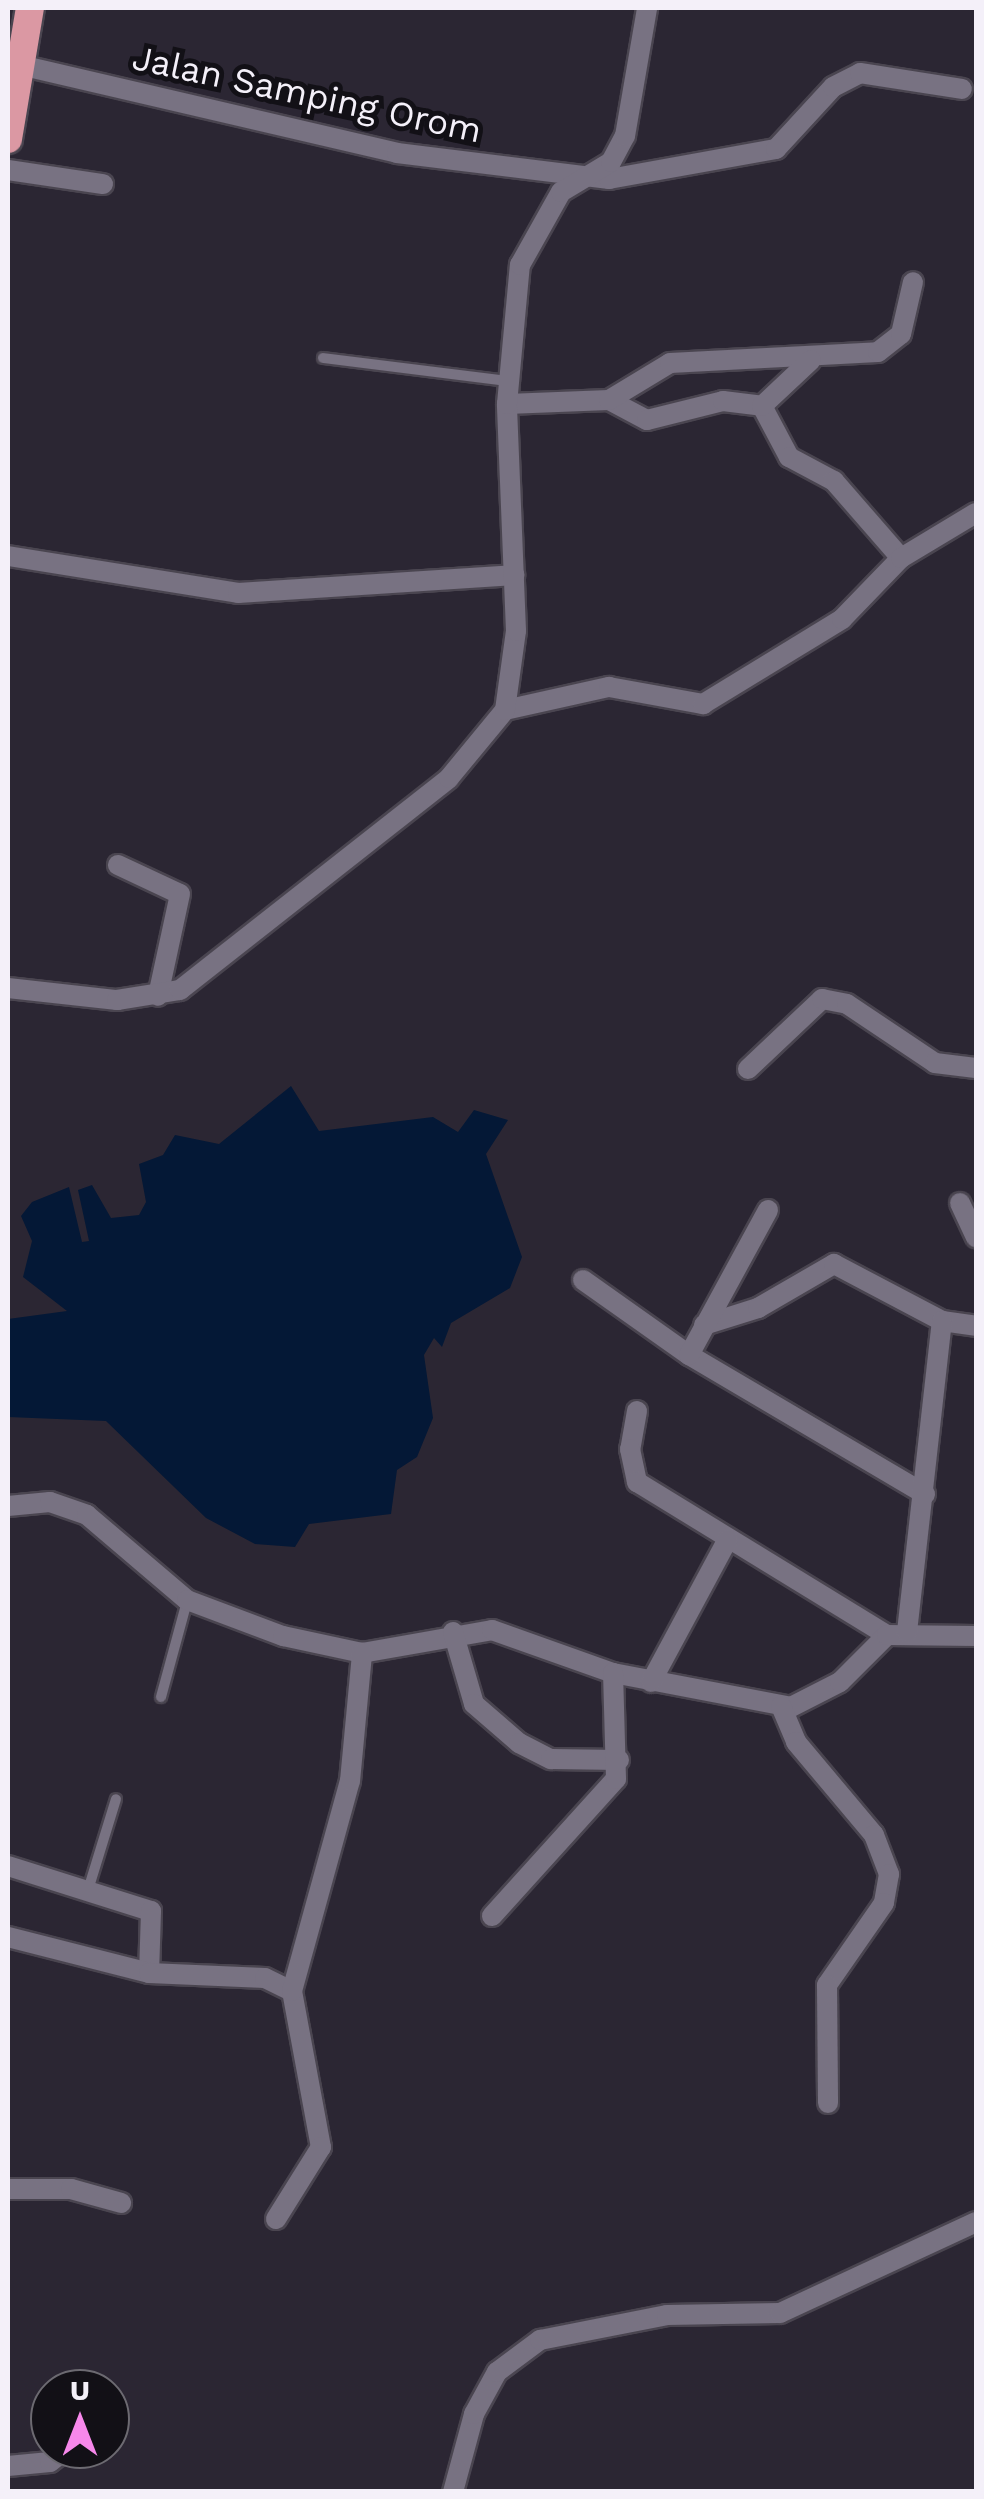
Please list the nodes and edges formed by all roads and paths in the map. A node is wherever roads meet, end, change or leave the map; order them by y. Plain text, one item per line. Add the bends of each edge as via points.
1 (30, 8) edge
2 (647, 8) edge
3 (20, 65) junction
4 (962, 89) dead end
5 (8, 138) edge
6 (8, 170) edge
7 (583, 175) junction
8 (103, 184) dead end
9 (913, 282) dead end
10 (323, 358) dead end
11 (811, 360) junction
12 (508, 380) junction
13 (609, 400) junction
14 (507, 404) junction
15 (762, 406) junction
16 (976, 513) edge
17 (8, 556) edge
18 (901, 558) junction
19 (514, 576) junction
20 (504, 710) junction
21 (118, 865) dead end
22 (8, 988) edge
23 (158, 996) junction
24 (748, 1068) dead end
25 (976, 1068) edge
26 (960, 1203) dead end
27 (768, 1210) dead end
28 (976, 1238) edge
29 (583, 1280) dead end
30 (942, 1321) junction
31 (704, 1325) junction
32 (976, 1326) edge
33 (689, 1355) junction
34 (638, 1411) dead end
35 (925, 1494) junction
36 (8, 1506) edge
37 (728, 1539) junction
38 (187, 1600) junction
39 (452, 1632) junction
40 (897, 1634) junction
41 (976, 1636) edge
42 (362, 1653) junction
43 (612, 1673) junction
44 (651, 1682) junction
45 (162, 1696) dead end
46 (781, 1706) junction
47 (619, 1760) junction
48 (116, 1798) dead end
49 (8, 1866) edge
50 (88, 1890) junction
51 (492, 1916) dead end
52 (8, 1937) edge
53 (149, 1972) junction
54 (292, 1990) junction
55 (828, 2103) dead end
56 (8, 2189) edge
57 (121, 2203) dead end
58 (276, 2219) dead end
59 (976, 2222) edge
60 (453, 2492) edge

1 - 3 highway
2 - 7 street via 625,136 611,162
3 - 5 highway
3 - 7 street, Jalan Samping Orom via 398,153
4 - 7 street, Jalan Samping Orom via 860,72 833,87 776,149 638,177
6 - 8 street
7 - 12 street via 532,228
9 - 11 street via 897,341
10 - 12 lane
11 - 13 street via 670,362
11 - 15 street
12 - 14 street
13 - 14 street
13 - 15 street via 647,420 722,402
14 - 19 street
15 - 18 street via 789,457 834,481
16 - 18 street
17 - 19 street via 238,593
18 - 20 street via 842,619 703,704 620,686
19 - 20 street
20 - 23 street via 449,778 255,934
21 - 23 street via 180,894
22 - 23 street
24 - 25 street via 822,999 847,1004 935,1064
26 - 28 street
27 - 31 street
29 - 33 street
30 - 31 street via 828,1264 758,1308
30 - 32 street
30 - 35 street
31 - 33 street
33 - 35 street
34 - 37 street via 631,1474
35 - 40 street
36 - 38 street via 50,1502 86,1515
37 - 40 street
37 - 44 street
38 - 42 street via 282,1636
38 - 45 lane
39 - 42 street
39 - 43 street via 492,1630
39 - 47 street via 474,1704 519,1744 552,1759
40 - 41 street
40 - 46 street via 812,1702
42 - 54 street via 350,1781
43 - 44 street
43 - 47 street
44 - 46 street
46 - 55 street via 796,1742 874,1835 889,1874 884,1902 827,1985
47 - 51 street via 616,1779
48 - 50 lane
49 - 50 street
50 - 53 street via 150,1912
52 - 53 street
53 - 54 street via 266,1978
54 - 58 street via 321,2146
56 - 57 street via 70,2189
59 - 60 street via 780,2312 668,2315 540,2340 497,2372 474,2414

